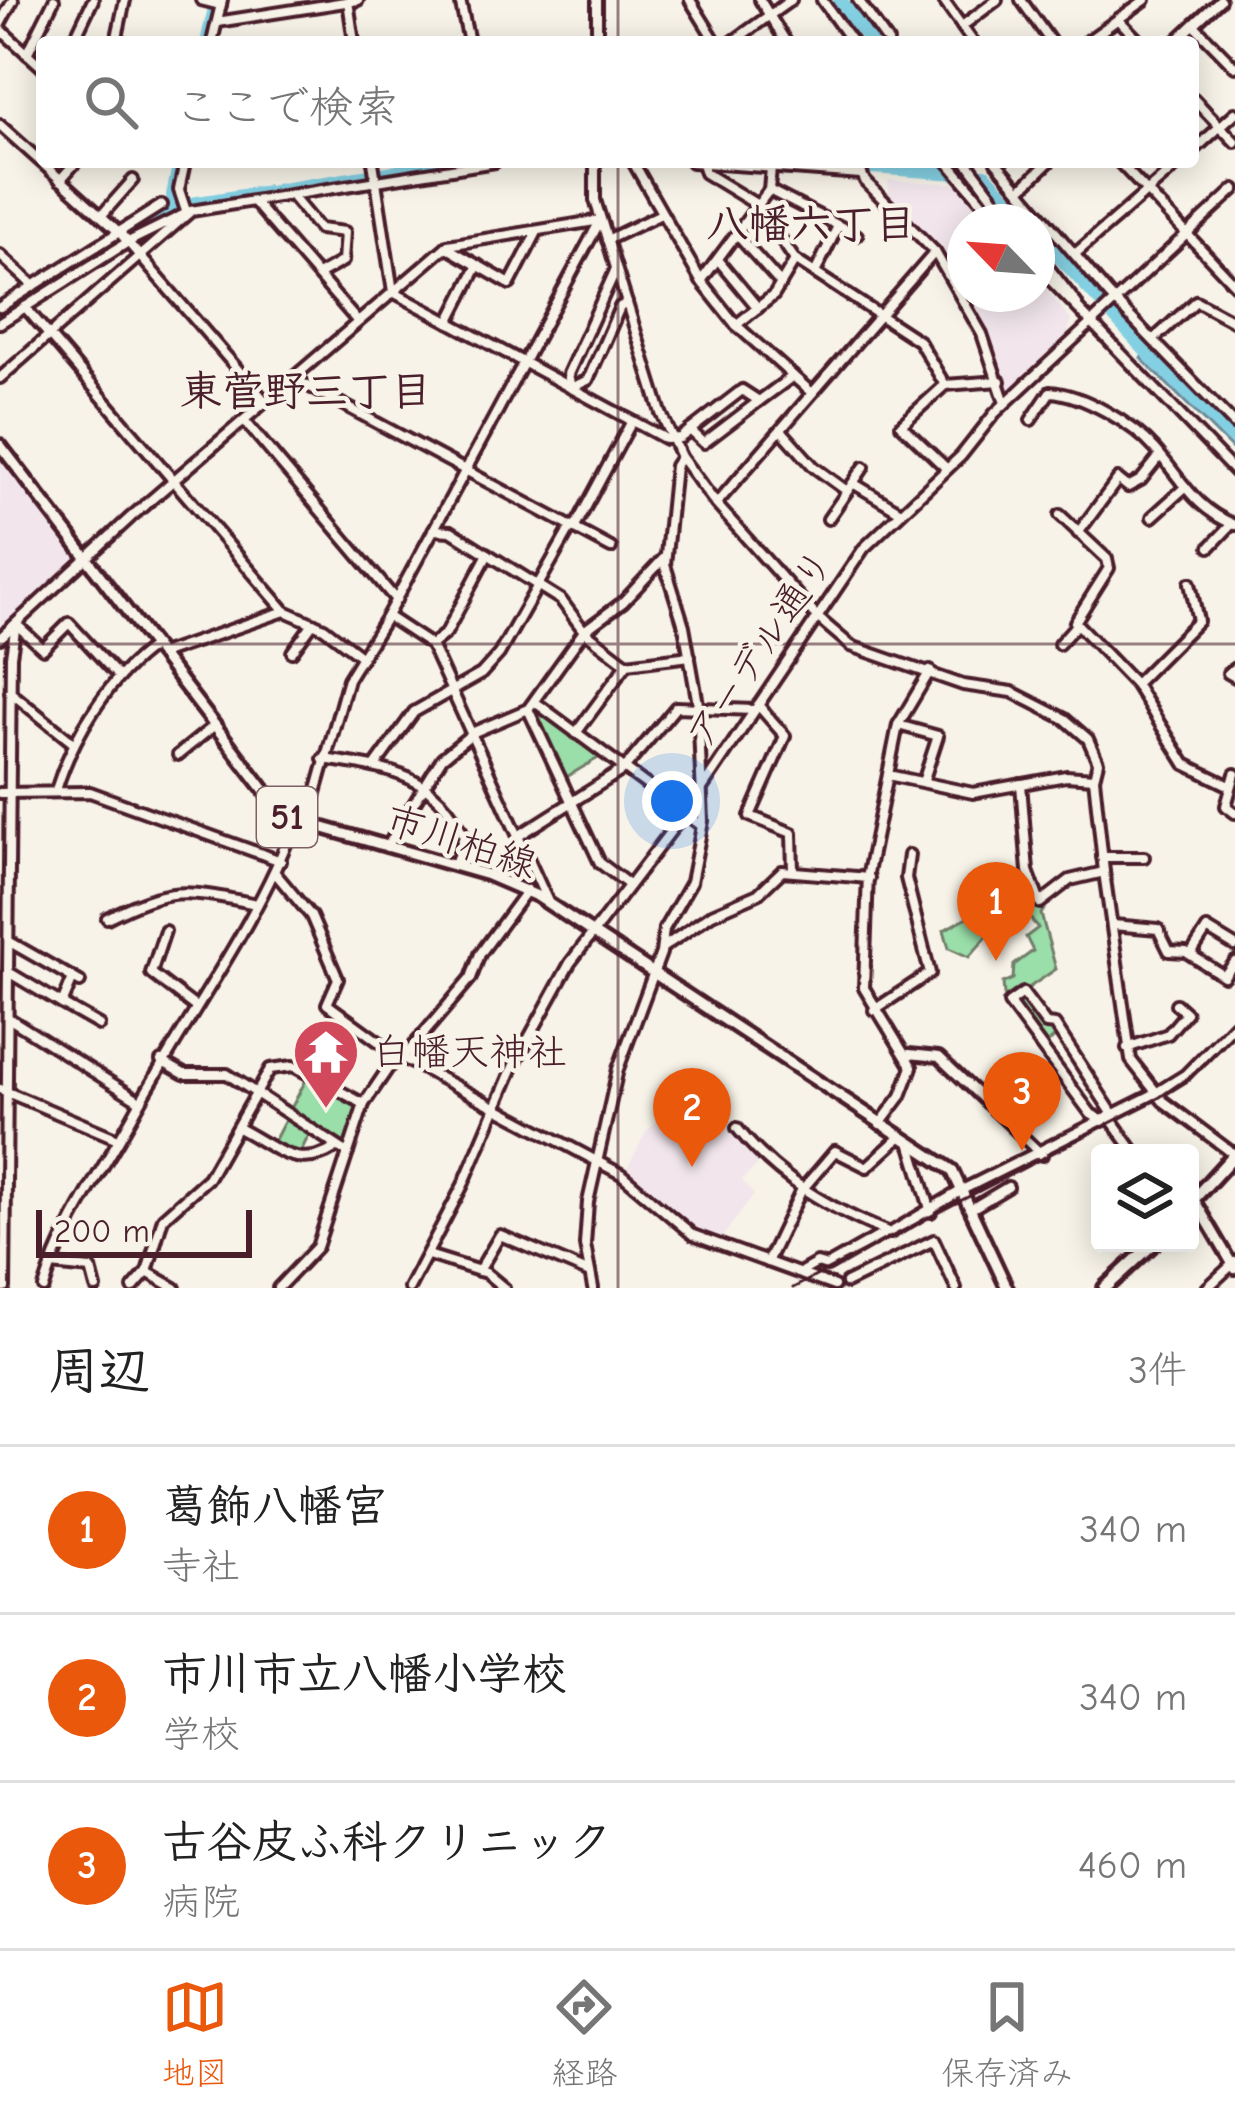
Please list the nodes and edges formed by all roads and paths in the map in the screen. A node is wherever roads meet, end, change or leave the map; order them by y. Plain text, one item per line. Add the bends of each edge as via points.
1 (13, 0) edge
2 (54, 0) edge
3 (93, 0) edge
4 (125, 0) edge
5 (201, 0) edge
6 (460, 0) edge
7 (597, 0) edge
8 (690, 0) edge
9 (760, 0) edge
10 (791, 0) edge
11 (822, 0) edge
12 (858, 0) edge
13 (943, 0) edge
14 (997, 0) edge
15 (1021, 0) edge
16 (1145, 0) edge
17 (1220, 0) edge
18 (351, 1) edge
19 (218, 2) edge
20 (769, 14) junction
21 (1118, 20) junction
22 (217, 22) junction
23 (0, 24) edge
24 (1193, 25) junction
25 (962, 26) junction
26 (76, 36) edge
27 (117, 36) edge
28 (214, 36) edge
29 (354, 36) edge
30 (469, 36) edge
31 (597, 36) edge
32 (712, 36) edge
33 (740, 36) edge
34 (782, 36) edge
35 (848, 36) edge
36 (884, 36) edge
37 (966, 36) edge
38 (1048, 36) edge
39 (1095, 36) edge
40 (1134, 36) edge
41 (1181, 36) edge
42 (27, 54) junction
43 (36, 62) edge
44 (1235, 67) edge
45 (1199, 104) edge
46 (1235, 113) edge
47 (0, 125) edge
48 (1221, 127) junction
49 (1235, 142) edge
50 (1199, 146) edge
51 (36, 158) edge
52 (47, 168) edge
53 (71, 168) edge
54 (183, 168) edge
55 (374, 168) edge
56 (457, 168) edge
57 (596, 168) edge
58 (636, 168) edge
59 (704, 168) edge
60 (771, 168) edge
61 (808, 168) edge
62 (859, 168) edge
63 (953, 168) edge
64 (971, 168) edge
65 (1002, 168) edge
66 (1043, 168) edge
67 (1125, 168) edge
68 (1174, 168) edge
69 (861, 174) junction
70 (60, 180) junction
71 (133, 180) dead end
72 (376, 181) junction
73 (1021, 189) junction
74 (1235, 189) edge
75 (769, 190) junction
76 (1148, 192) junction
77 (291, 195) junction
78 (253, 201) junction
79 (984, 204) edge
80 (998, 204) edge
81 (162, 205) dead end
82 (759, 206) junction
83 (187, 210) junction
84 (661, 214) junction
85 (100, 216) junction
86 (601, 220) junction
87 (838, 226) junction
88 (538, 230) junction
89 (120, 233) junction
90 (1188, 234) junction
91 (857, 235) dead end
92 (739, 237) junction
93 (607, 240) junction
94 (128, 242) junction
95 (446, 247) junction
96 (935, 252) junction
97 (1075, 254) junction
98 (0, 255) edge
99 (142, 258) junction
100 (795, 260) junction
101 (720, 262) junction
102 (478, 265) junction
103 (616, 268) junction
104 (815, 273) junction
105 (317, 275) junction
106 (1055, 277) edge
107 (701, 281) junction
108 (781, 284) junction
109 (1235, 284) edge
110 (34, 286) junction
111 (1055, 286) edge
112 (393, 292) junction
113 (627, 303) junction
114 (1114, 303) junction
115 (0, 307) edge
116 (25, 307) junction
117 (758, 308) junction
118 (879, 316) junction
119 (358, 322) junction
120 (449, 322) junction
121 (1235, 322) edge
122 (0, 323) edge
123 (736, 325) junction
124 (1091, 325) junction
125 (50, 336) junction
126 (1153, 340) junction
127 (523, 362) junction
128 (793, 376) junction
129 (0, 378) edge
130 (294, 378) junction
131 (1000, 381) junction
132 (945, 386) junction
133 (571, 388) junction
134 (812, 393) junction
135 (759, 400) junction
136 (265, 401) junction
137 (1005, 404) junction
138 (244, 420) junction
139 (1031, 420) dead end
140 (632, 421) junction
141 (1235, 425) edge
142 (690, 430) junction
143 (781, 430) junction
144 (672, 440) junction
145 (0, 445) edge
146 (1160, 456) junction
147 (681, 457) junction
148 (1231, 463) edge
149 (864, 467) dead end
150 (465, 469) junction
151 (947, 469) junction
152 (1235, 472) edge
153 (174, 480) junction
154 (850, 487) junction
155 (1183, 489) junction
156 (716, 504) junction
157 (901, 512) junction
158 (1060, 515) dead end
159 (1153, 517) dead end
160 (828, 519) dead end
161 (1233, 525) edge
162 (572, 528) junction
163 (433, 530) junction
164 (1078, 533) junction
165 (1210, 547) dead end
166 (611, 548) dead end
167 (488, 554) junction
168 (86, 557) junction
169 (665, 557) junction
170 (1190, 583) dead end
171 (538, 585) junction
172 (396, 600) junction
173 (285, 611) junction
174 (387, 616) junction
175 (817, 616) junction
176 (16, 623) junction
177 (313, 623) junction
178 (1077, 624) junction
179 (584, 631) junction
180 (0, 638) edge
181 (1059, 644) dead end
182 (430, 645) junction
183 (158, 650) junction
184 (292, 652) dead end
185 (362, 656) junction
186 (690, 656) junction
187 (627, 664) junction
188 (1235, 668) edge
189 (930, 671) junction
190 (118, 676) junction
191 (1235, 677) edge
192 (1136, 684) junction
193 (453, 688) junction
194 (10, 692) junction
195 (698, 704) junction
196 (532, 706) junction
197 (756, 707) junction
198 (215, 725) junction
199 (898, 725) junction
200 (473, 732) junction
201 (576, 733) junction
202 (71, 742) junction
203 (178, 755) dead end
204 (322, 759) junction
205 (376, 766) junction
206 (5, 768) edge
207 (624, 769) junction
208 (1235, 774) edge
209 (889, 775) junction
210 (1094, 778) junction
211 (923, 782) junction
212 (1021, 784) junction
213 (421, 785) junction
214 (1228, 785) junction
215 (702, 789) junction
216 (56, 790) junction
217 (4, 793) edge
218 (572, 802) junction
219 (1235, 812) edge
220 (684, 814) junction
221 (301, 824) junction
222 (702, 826) junction
223 (520, 836) junction
224 (386, 848) junction
225 (909, 855) dead end
226 (1102, 857) junction
227 (1144, 857) dead end
228 (281, 861) junction
229 (455, 866) junction
230 (793, 871) junction
231 (1104, 872) junction
232 (276, 874) junction
233 (868, 878) junction
234 (542, 882) junction
235 (629, 886) junction
236 (4, 892) edge
237 (529, 892) junction
238 (257, 904) junction
239 (548, 904) junction
240 (107, 918) dead end
241 (1113, 926) junction
242 (165, 931) dead end
243 (590, 935) junction
244 (1235, 946) edge
245 (662, 947) junction
246 (6, 948) edge
247 (1191, 954) junction
248 (1235, 962) edge
249 (8, 973) junction
250 (652, 975) junction
251 (4, 989) edge
252 (62, 1004) junction
253 (1176, 1004) dead end
254 (194, 1006) junction
255 (874, 1010) junction
256 (9, 1018) junction
257 (1046, 1024) junction
258 (1235, 1024) edge
259 (99, 1025) dead end
260 (1031, 1035) junction
261 (1126, 1048) junction
262 (909, 1054) junction
263 (400, 1056) junction
264 (161, 1060) junction
265 (4, 1090) edge
266 (255, 1093) junction
267 (1156, 1093) junction
268 (140, 1101) junction
269 (364, 1104) junction
270 (495, 1108) junction
271 (1110, 1118) junction
272 (879, 1125) junction
273 (737, 1128) dead end
274 (240, 1129) junction
275 (899, 1138) junction
276 (118, 1139) junction
277 (910, 1144) junction
278 (1129, 1144) edge
279 (335, 1148) junction
280 (348, 1153) junction
281 (1042, 1155) junction
282 (1235, 1155) edge
283 (599, 1161) junction
284 (3, 1186) edge
285 (1008, 1187) dead end
286 (964, 1189) junction
287 (801, 1191) junction
288 (1199, 1194) edge
289 (971, 1209) junction
290 (931, 1212) junction
291 (1199, 1212) edge
292 (887, 1233) junction
293 (1144, 1252) edge
294 (428, 1255) junction
295 (767, 1262) junction
296 (51, 1265) junction
297 (1234, 1266) edge
298 (479, 1271) junction
299 (147, 1272) junction
300 (802, 1272) junction
301 (591, 1273) junction
302 (1223, 1274) junction
303 (4, 1284) edge
304 (498, 1286) edge
305 (847, 1286) edge
306 (834, 1287) edge
307 (44, 1288) edge
308 (96, 1288) edge
309 (133, 1288) edge
310 (175, 1288) edge
311 (278, 1288) edge
312 (409, 1288) edge
313 (593, 1288) edge
314 (956, 1288) edge
315 (1007, 1288) edge
316 (1105, 1288) edge
317 (1207, 1288) edge
318 (1225, 1288) edge

1 - 23 street
2 - 42 street
3 - 26 street
4 - 27 street
5 - 19 street
6 - 30 street
7 - 31 street
8 - 32 street
9 - 20 street
10 - 20 street
11 - 35 street
12 - 36 street
13 - 25 street
14 - 25 street
15 - 38 street
16 - 21 street
17 - 24 street
18 - 22 street
18 - 29 street
19 - 22 street
20 - 33 street
20 - 34 street
21 - 39 street
21 - 40 street
22 - 28 street
23 - 42 street
24 - 41 street
24 - 44 street
25 - 37 street
42 - 43 street
45 - 48 street
46 - 48 street
47 - 51 street
48 - 49 street
48 - 50 street
52 - 70 street
53 - 70 street
54 - 83 street via 178,190
55 - 72 street
56 - 72 street
57 - 86 street
58 - 84 street
59 - 82 street
60 - 75 street
61 - 69 street
62 - 69 street
63 - 79 street
64 - 80 street
65 - 73 street
66 - 73 street
67 - 76 street
68 - 76 street
69 - 96 street
70 - 85 street
71 - 85 street
72 - 77 street
72 - 112 street
73 - 97 street
74 - 90 street, アーデル通り
75 - 82 street
75 - 87 street
76 - 90 street
76 - 97 street
77 - 78 street
77 - 105 street via 319,229 346,232 343,261
78 - 83 street
78 - 105 street
81 - 89 street
82 - 92 street
82 - 100 street
83 - 94 street
83 - 99 street
84 - 93 street
84 - 107 street
85 - 89 street
86 - 88 street
86 - 93 street
86 - 127 street
87 - 91 street
87 - 104 street
88 - 95 street
88 - 102 street via 510,284
89 - 94 street
89 - 110 street
90 - 109 street
90 - 114 street, アーデル通り
92 - 101 street
92 - 108 street
93 - 103 street
94 - 99 street
94 - 116 street
95 - 102 street
95 - 112 street
96 - 118 street
96 - 131 street
97 - 114 street
98 - 110 street
99 - 125 street
99 - 136 street
100 - 104 street
100 - 108 street
101 - 107 street
101 - 117 street
102 - 120 street
103 - 113 street
103 - 133 street via 568,374
104 - 118 street
105 - 119 street
106 - 124 street
107 - 123 street
108 - 117 street
110 - 115 street
111 - 124 street
112 - 119 street
112 - 120 street
113 - 133 street via 588,380
113 - 144 street
114 - 124 street, アーデル通り
114 - 126 street
116 - 122 street
116 - 125 street
117 - 123 street
118 - 132 street via 919,341
118 - 134 street
119 - 130 street
120 - 127 street
121 - 126 street via 1196,301
123 - 128 street
124 - 137 street, アーデル通り
124 - 148 street
125 - 129 street
125 - 153 street
126 - 141 street
127 - 133 street
127 - 150 street
128 - 134 street
128 - 135 street
130 - 136 street
130 - 150 street
131 - 132 street
131 - 137 street
132 - 151 street via 901,425
133 - 140 street
134 - 143 street
135 - 142 street via 742,390
135 - 142 street via 704,443
136 - 138 street
137 - 151 street, アーデル通り
138 - 153 street
138 - 172 street
139 - 146 street via 1050,392 1075,394
140 - 144 street
140 - 162 street
142 - 144 street
143 - 154 street via 814,467
143 - 156 street
144 - 147 street
145 - 168 main road, 51
146 - 155 street
146 - 164 street via 1128,488 1118,479
147 - 156 street
147 - 169 street
148 - 152 street
149 - 154 street
150 - 162 street
150 - 163 street
151 - 157 street, アーデル通り
153 - 168 street
153 - 173 street
154 - 157 street
154 - 160 street
155 - 159 street
155 - 161 street
156 - 175 street
157 - 175 street, アーデル通り via 864,548
158 - 164 street
161 - 165 street
162 - 166 street
162 - 171 street
163 - 167 street via 451,531
163 - 172 street
164 - 178 street via 1109,568
167 - 171 street
167 - 182 street via 446,633
168 - 176 street
168 - 183 main road, 51
169 - 179 street
169 - 186 street
170 - 192 street via 1198,621
171 - 179 street via 561,599
171 - 193 street via 499,654
172 - 174 street
173 - 177 street
173 - 183 street
174 - 182 street
174 - 185 street
175 - 189 street via 851,646
175 - 197 street, アーデル通り
176 - 180 street
176 - 190 street via 43,649 69,623
176 - 194 street
177 - 184 street
177 - 185 street
178 - 181 street
178 - 192 street
179 - 187 street
179 - 196 street
182 - 193 street
183 - 190 street
183 - 198 main road, 51
185 - 204 street
186 - 187 street
186 - 195 street
187 - 201 street
188 - 191 street via 1228,674
189 - 199 street
189 - 210 street via 1012,692 1081,729 1098,762
190 - 202 street
192 - 214 street via 1185,764
193 - 200 street
193 - 205 street via 414,712
194 - 202 street
194 - 206 street
195 - 197 street
195 - 207 street via 676,707
195 - 215 street
196 - 200 street
196 - 201 street
196 - 218 street
197 - 215 street, アーデル通り
197 - 230 street via 785,736 751,816 792,833
198 - 203 street
198 - 221 main road, 51 via 277,809
199 - 209 street
199 - 211 street via 938,736
200 - 213 street
200 - 223 street
201 - 207 street
202 - 216 street
204 - 205 street
204 - 221 street
205 - 213 street
206 - 217 street
207 - 218 street
207 - 220 street
208 - 214 street
209 - 211 street
209 - 233 street
210 - 212 street
210 - 226 street
211 - 212 street via 973,794
212 - 231 street via 1028,872 1040,903 1070,880
213 - 224 street
213 - 229 street via 446,801 464,836
214 - 219 street via 1226,806
215 - 220 street, アーデル通り
215 - 222 street
216 - 217 street
216 - 228 street via 90,792
217 - 236 street
218 - 223 street
218 - 235 street via 600,862
220 - 222 street
220 - 235 street, アーデル通り
221 - 224 main road, 市川柏線 / 51
221 - 228 street
222 - 245 street via 691,882
223 - 234 street
224 - 229 main road, 市川柏線 / 51
225 - 255 street via 906,878 930,973
226 - 227 street
226 - 231 street
228 - 232 street
229 - 237 main road, 市川柏線 / 51
230 - 233 street
230 - 245 street via 775,874 758,894
231 - 241 street
232 - 238 street
232 - 263 street via 311,916 338,979 327,1004
233 - 255 street via 864,988
234 - 237 street
234 - 239 street
235 - 243 street, アーデル通り
236 - 246 street
237 - 239 main road, 市川柏線 / 51
237 - 263 street via 480,954 472,978
238 - 240 street via 157,893
238 - 254 street
239 - 243 main road, 市川柏線 / 51
241 - 247 street via 1158,929 1169,951
241 - 261 street
242 - 254 street via 151,973
243 - 250 main road, 市川柏線 / 51
243 - 270 street, アーデル通り
244 - 247 street via 1207,928
245 - 250 street
246 - 249 street
246 - 252 street via 77,980
247 - 248 street via 1224,976
249 - 251 street
249 - 252 street
250 - 272 main road, 市川柏線 / 51
250 - 283 street via 618,1069
251 - 256 street
252 - 259 street
253 - 261 street via 1186,1013 1168,1034
254 - 264 street
255 - 262 street
256 - 265 street
256 - 268 street
257 - 260 street
257 - 260 street via 1023,993 1009,1004
257 - 271 street via 1054,1025
258 - 267 street
260 - 271 street via 1091,1114
261 - 267 street
262 - 272 street via 908,1081
262 - 281 street via 939,1057
263 - 269 street
263 - 270 street
264 - 266 street via 184,1074 221,1072
264 - 268 street
265 - 276 street
265 - 284 street
266 - 269 street via 276,1065 293,1066
266 - 274 street
266 - 279 street
267 - 271 street
267 - 282 street
268 - 276 street
269 - 280 street
270 - 283 street
270 - 294 street, アーデル通り
271 - 278 street
271 - 281 street
272 - 275 main road, 市川柏線 / 51
273 - 287 street
274 - 279 street via 296,1161 315,1161
274 - 299 street via 208,1178 164,1218
275 - 277 main road, 市川柏線 / 51
275 - 287 street via 867,1168 835,1151
276 - 296 street
277 - 286 main road, 市川柏線 / 51 via 952,1170
277 - 290 street
279 - 280 street
280 - 311 street via 317,1246
281 - 286 street
282 - 288 highway
283 - 295 street via 693,1235
283 - 301 street via 585,1235
284 - 303 street
285 - 289 street
286 - 289 main road, 市川柏線 / 51
286 - 290 street
287 - 292 street
287 - 295 street
289 - 315 main road, 市川柏線 / 51
290 - 292 street
291 - 297 street
292 - 300 street
293 - 316 highway
294 - 298 street
294 - 312 street, アーデル通り
295 - 300 street
296 - 307 street
296 - 308 street via 91,1270
297 - 302 street
298 - 301 street via 500,1235
298 - 304 street
299 - 309 street
299 - 310 street
300 - 306 street
301 - 313 street
302 - 317 street
302 - 318 street
305 - 306 street
305 - 314 street via 934,1240

